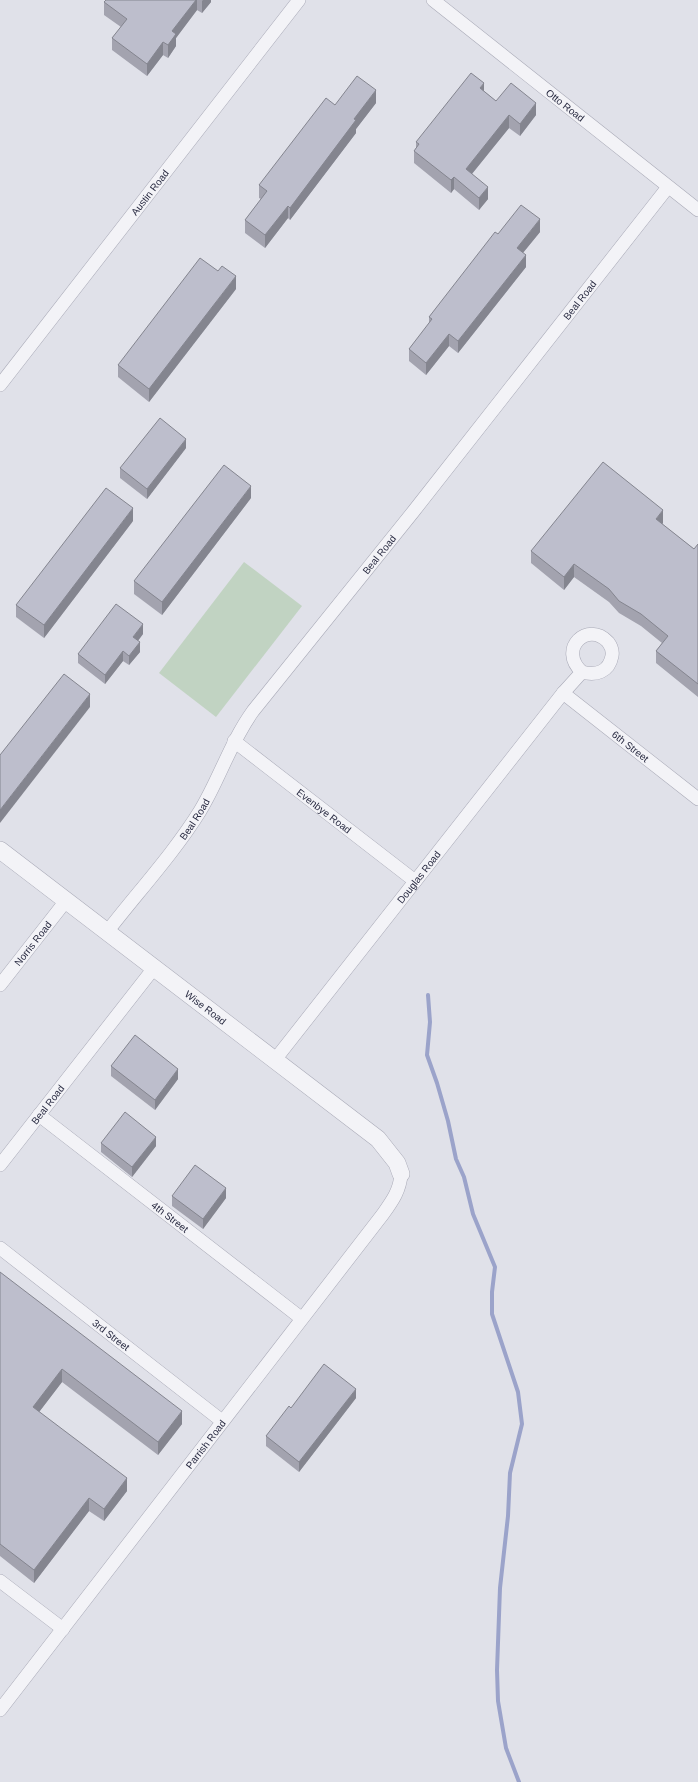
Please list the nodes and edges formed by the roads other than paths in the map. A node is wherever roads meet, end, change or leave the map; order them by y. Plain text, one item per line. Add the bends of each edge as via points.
1 (299, 0) edge
2 (433, 0) edge
3 (668, 186) junction
4 (698, 210) edge
5 (0, 385) edge
6 (582, 672) dead end
7 (563, 693) junction
8 (234, 741) junction
9 (698, 799) edge
10 (0, 850) edge
11 (415, 881) junction
12 (65, 902) junction
13 (107, 932) junction
14 (154, 968) junction
15 (0, 985) edge
16 (274, 1061) junction
17 (40, 1115) junction
18 (0, 1165) edge
19 (401, 1174) joint
20 (0, 1248) edge
21 (301, 1318) junction
22 (222, 1421) junction
23 (0, 1581) edge
24 (63, 1630) junction
25 (0, 1710) edge

1 - 5 street, Austin Road
2 - 3 street, Otto Road
3 - 4 street, Otto Road
3 - 8 street, Beal Road via 413,512 253,711
6 - 7 street, Douglas Road
7 - 9 street, 6th Street
7 - 11 street, Douglas Road
8 - 11 street, Evenbye Road
8 - 13 street, Beal Road via 197,815
10 - 12 street, Wise Road
11 - 16 street, Douglas Road
12 - 13 street, Wise Road
12 - 15 street, Norris Road
13 - 14 street, Wise Road
14 - 16 street, Wise Road
14 - 17 street, Beal Road
16 - 19 street, Wise Road via 378,1139 397,1163
17 - 18 street, Beal Road
17 - 21 street, 4th Street
19 - 21 street, Parrish Road via 397,1194
20 - 22 street, 3rd Street
21 - 22 street, Parrish Road
22 - 24 street, Parrish Road
23 - 24 street
24 - 25 street, Parrish Road

